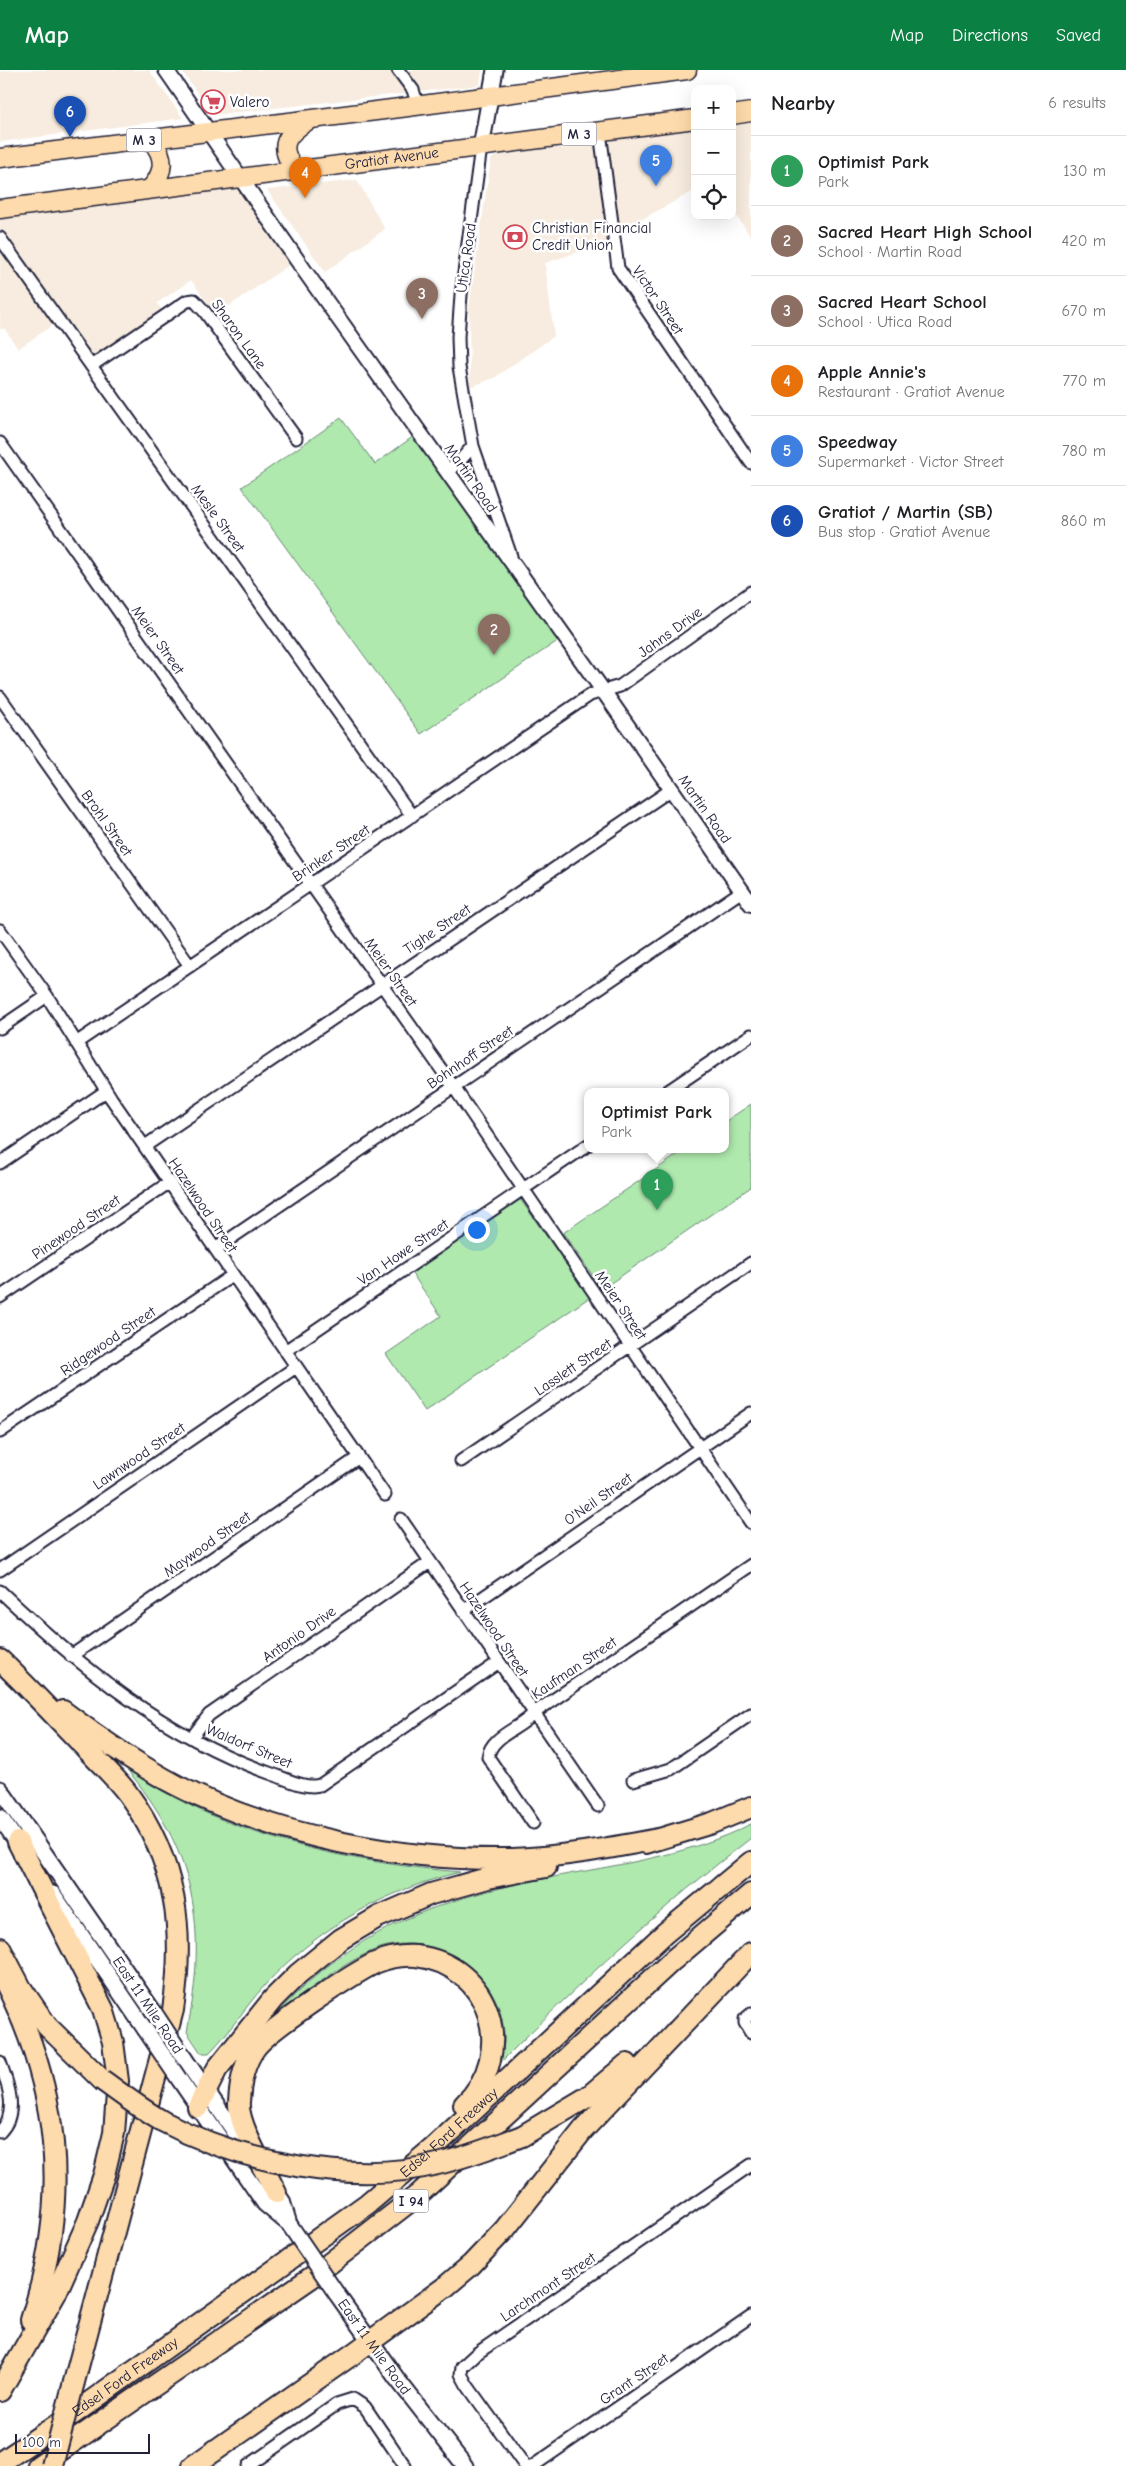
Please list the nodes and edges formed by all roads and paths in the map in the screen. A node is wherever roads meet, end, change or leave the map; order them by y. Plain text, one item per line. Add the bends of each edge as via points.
1 (166, 70) edge
2 (398, 70) edge
3 (495, 70) edge
4 (687, 70) edge
5 (642, 73) edge
6 (492, 95) junction
7 (418, 106) junction
8 (751, 112) edge
9 (736, 114) edge
10 (310, 120) junction
11 (691, 121) edge
12 (209, 132) junction
13 (600, 132) junction
14 (150, 140) junction
15 (482, 147) junction
16 (0, 158) edge
17 (296, 170) junction
18 (241, 178) junction
19 (150, 189) junction
20 (0, 209) edge
21 (0, 238) edge
22 (91, 366) junction
23 (296, 438) dead end
24 (0, 442) edge
25 (473, 446) junction
26 (751, 463) edge
27 (447, 472) junction
28 (516, 570) junction
29 (751, 592) edge
30 (604, 692) junction
31 (0, 697) edge
32 (672, 789) junction
33 (412, 816) junction
34 (312, 884) junction
35 (742, 891) junction
36 (751, 904) edge
37 (0, 930) edge
38 (190, 966) junction
39 (381, 984) junction
40 (47, 996) junction
41 (0, 1028) edge
42 (751, 1035) edge
43 (76, 1043) junction
44 (453, 1086) junction
45 (672, 1088) edge
46 (106, 1090) junction
47 (145, 1146) junction
48 (584, 1148) edge
49 (0, 1163) edge
50 (170, 1182) junction
51 (523, 1189) junction
52 (215, 1249) junction
53 (751, 1263) edge
54 (233, 1275) junction
55 (0, 1297) edge
56 (630, 1346) junction
57 (285, 1351) junction
58 (296, 1367) junction
59 (751, 1413) edge
60 (0, 1432) edge
61 (700, 1448) junction
62 (359, 1457) junction
63 (461, 1461) dead end
64 (385, 1496) dead end
65 (401, 1519) dead end
66 (751, 1523) edge
67 (430, 1562) junction
68 (751, 1565) edge
69 (0, 1570) edge
70 (0, 1591) edge
71 (463, 1611) junction
72 (71, 1656) junction
73 (0, 1660) edge
74 (498, 1662) junction
75 (22, 1681) junction
76 (534, 1713) junction
77 (751, 1714) edge
78 (192, 1737) junction
79 (633, 1780) dead end
80 (0, 1789) edge
81 (598, 1806) dead end
82 (751, 1807) edge
83 (0, 1817) edge
84 (532, 1823) dead end
85 (658, 1839) junction
86 (18, 1842) junction
87 (751, 1862) edge
88 (751, 1894) edge
89 (0, 1948) edge
90 (751, 1949) edge
91 (751, 1953) edge
92 (0, 1972) edge
93 (748, 2016) edge
94 (751, 2033) edge
95 (0, 2062) edge
96 (202, 2099) junction
97 (0, 2132) edge
98 (431, 2150) junction
99 (751, 2165) edge
100 (276, 2193) junction
101 (289, 2224) junction
102 (751, 2316) edge
103 (370, 2341) junction
104 (2, 2389) edge
105 (0, 2463) edge
106 (459, 2464) edge
107 (38, 2466) edge
108 (52, 2466) edge
109 (193, 2466) edge
110 (248, 2466) edge
111 (405, 2466) edge
112 (525, 2466) edge
113 (533, 2466) edge

1 - 12 street, Martin Road
2 - 7 street via 412,90
3 - 6 main road, Utica Road
4 - 5 main road, M 3
5 - 6 main road, M 3
6 - 7 main road, M 3
6 - 15 main road, Utica Road
7 - 10 main road, M 3
8 - 9 main road
10 - 12 main road, M 3
10 - 17 main road via 291,134 285,147
11 - 13 main road, Gratiot Avenue / M 3
12 - 14 main road, M 3
12 - 18 street, Martin Road
13 - 15 main road, Gratiot Avenue / M 3
13 - 26 street, Victor Street via 618,268
14 - 16 main road, M 3
14 - 19 main road via 161,153 163,161 160,175
15 - 17 main road, Gratiot Avenue / M 3
15 - 25 street, Utica Road via 458,337 461,381
17 - 18 main road, Gratiot Avenue / M 3
18 - 19 main road, Gratiot Avenue / M 3
18 - 27 street, Martin Road
19 - 20 main road, Gratiot Avenue / M 3
21 - 22 street, Mesle Street
22 - 23 street, Sharon Lane via 187,301 194,300
22 - 33 street, Mesle Street
24 - 34 street, Meier Street
25 - 27 street
25 - 28 street, Utica Road
27 - 28 street, Martin Road
28 - 30 street, Martin Road
29 - 30 street, Jahns Drive via 620,686
30 - 32 street, Martin Road
30 - 33 street, Brinker Street via 590,695
31 - 38 street, Brohl Street
32 - 35 street, Martin Road
32 - 39 street, Tighe Street
33 - 34 street, Brinker Street
34 - 38 street, Brinker Street
34 - 39 street, Meier Street
35 - 36 street, Martin Road
35 - 44 street, Bohnhoff Street
37 - 40 street, Hazelwood Street
38 - 43 street, Brinker Street
39 - 44 street, Meier Street
39 - 47 street, Tighe Street
40 - 41 street
40 - 43 street, Hazelwood Street
42 - 45 street
43 - 46 street, Hazelwood Street
44 - 51 street, Meier Street
44 - 52 street, Bohnhoff Street
46 - 47 street, Hazelwood Street
46 - 49 street
47 - 50 street, Hazelwood Street
48 - 51 street, Van Howe Street
50 - 52 street, Hazelwood Street
50 - 55 street, Pinewood Street
51 - 56 street, Meier Street
51 - 57 street, Van Howe Street
52 - 54 street, Hazelwood Street
53 - 56 street, Lasslett Street
54 - 57 street, Hazelwood Street
54 - 60 street, Ridgewood Street
56 - 61 street, Meier Street
56 - 63 street, Lasslett Street
57 - 58 street, Hazelwood Street
58 - 62 street, Hazelwood Street
58 - 69 street, Lawnwood Street
59 - 61 street, O'Neil Street
61 - 66 street, Meier Street
61 - 71 street, O'Neil Street
62 - 64 street, Hazelwood Street
62 - 72 street, Maywood Street
65 - 67 street, Hazelwood Street
67 - 71 street, Hazelwood Street
67 - 78 street, Antonio Drive via 210,1715
68 - 76 street, Kaufman Street
70 - 72 street, Waldorf Street
71 - 74 street, Hazelwood Street
72 - 78 street, Waldorf Street via 136,1705
73 - 75 highway
74 - 76 street, Hazelwood Street
74 - 78 street, Waldorf Street via 314,1786 263,1771
75 - 85 highway via 142,1766 178,1786 254,1817 336,1842 439,1856 513,1859 585,1852
75 - 108 highway, bridge via 135,1804 166,1865 178,1927 174,2010
76 - 81 street, Hazelwood Street
76 - 84 street, Kaufman Street via 528,1721 495,1743 488,1757
77 - 79 street via 671,1769
80 - 96 main road, East 11 Mile Road, bridge via 184,2058
82 - 85 highway
83 - 86 main road, East 11 Mile Road
85 - 96 highway via 587,1860 457,1885 378,1917 341,1939 273,1999 217,2069
86 - 96 main road, East 11 Mile Road, bridge via 179,2079
86 - 104 highway via 103,2009 113,2042 118,2080 114,2133 88,2221 56,2292
87 - 98 highway, Edsel Ford Freeway / I 94 via 665,1933
88 - 107 highway, Edsel Ford Freeway / I 94 via 673,1960 418,2195 312,2277
89 - 90 highway, bridge via 21,1988 47,2026 102,2080 160,2120 241,2154 307,2167 367,2171 442,2163 522,2136 566,2112 611,2079
91 - 103 highway via 589,2123 482,2254 445,2287
92 - 104 highway via 20,2014 42,2075 52,2126 55,2199 44,2280 28,2330
93 - 94 street via 745,2023
95 - 97 street via 11,2104 8,2122
96 - 100 main road, East 11 Mile Road
96 - 101 main road, East 11 Mile Road via 265,2204
98 - 100 highway via 444,2125 479,2088 493,2054 492,2026 481,1998 451,1968 417,1956 386,1959 351,1977 294,2016 264,2038 249,2058 238,2105 245,2130
98 - 105 highway, Edsel Ford Freeway / I 94 via 360,2209
99 - 112 street, Larchmont Street via 462,2366 461,2374 467,2385
100 - 101 main road, East 11 Mile Road
101 - 103 main road, East 11 Mile Road, bridge
102 - 113 street, Grant Street
103 - 106 main road, East 11 Mile Road
103 - 109 highway
110 - 111 street via 337,2404 353,2399 365,2407

